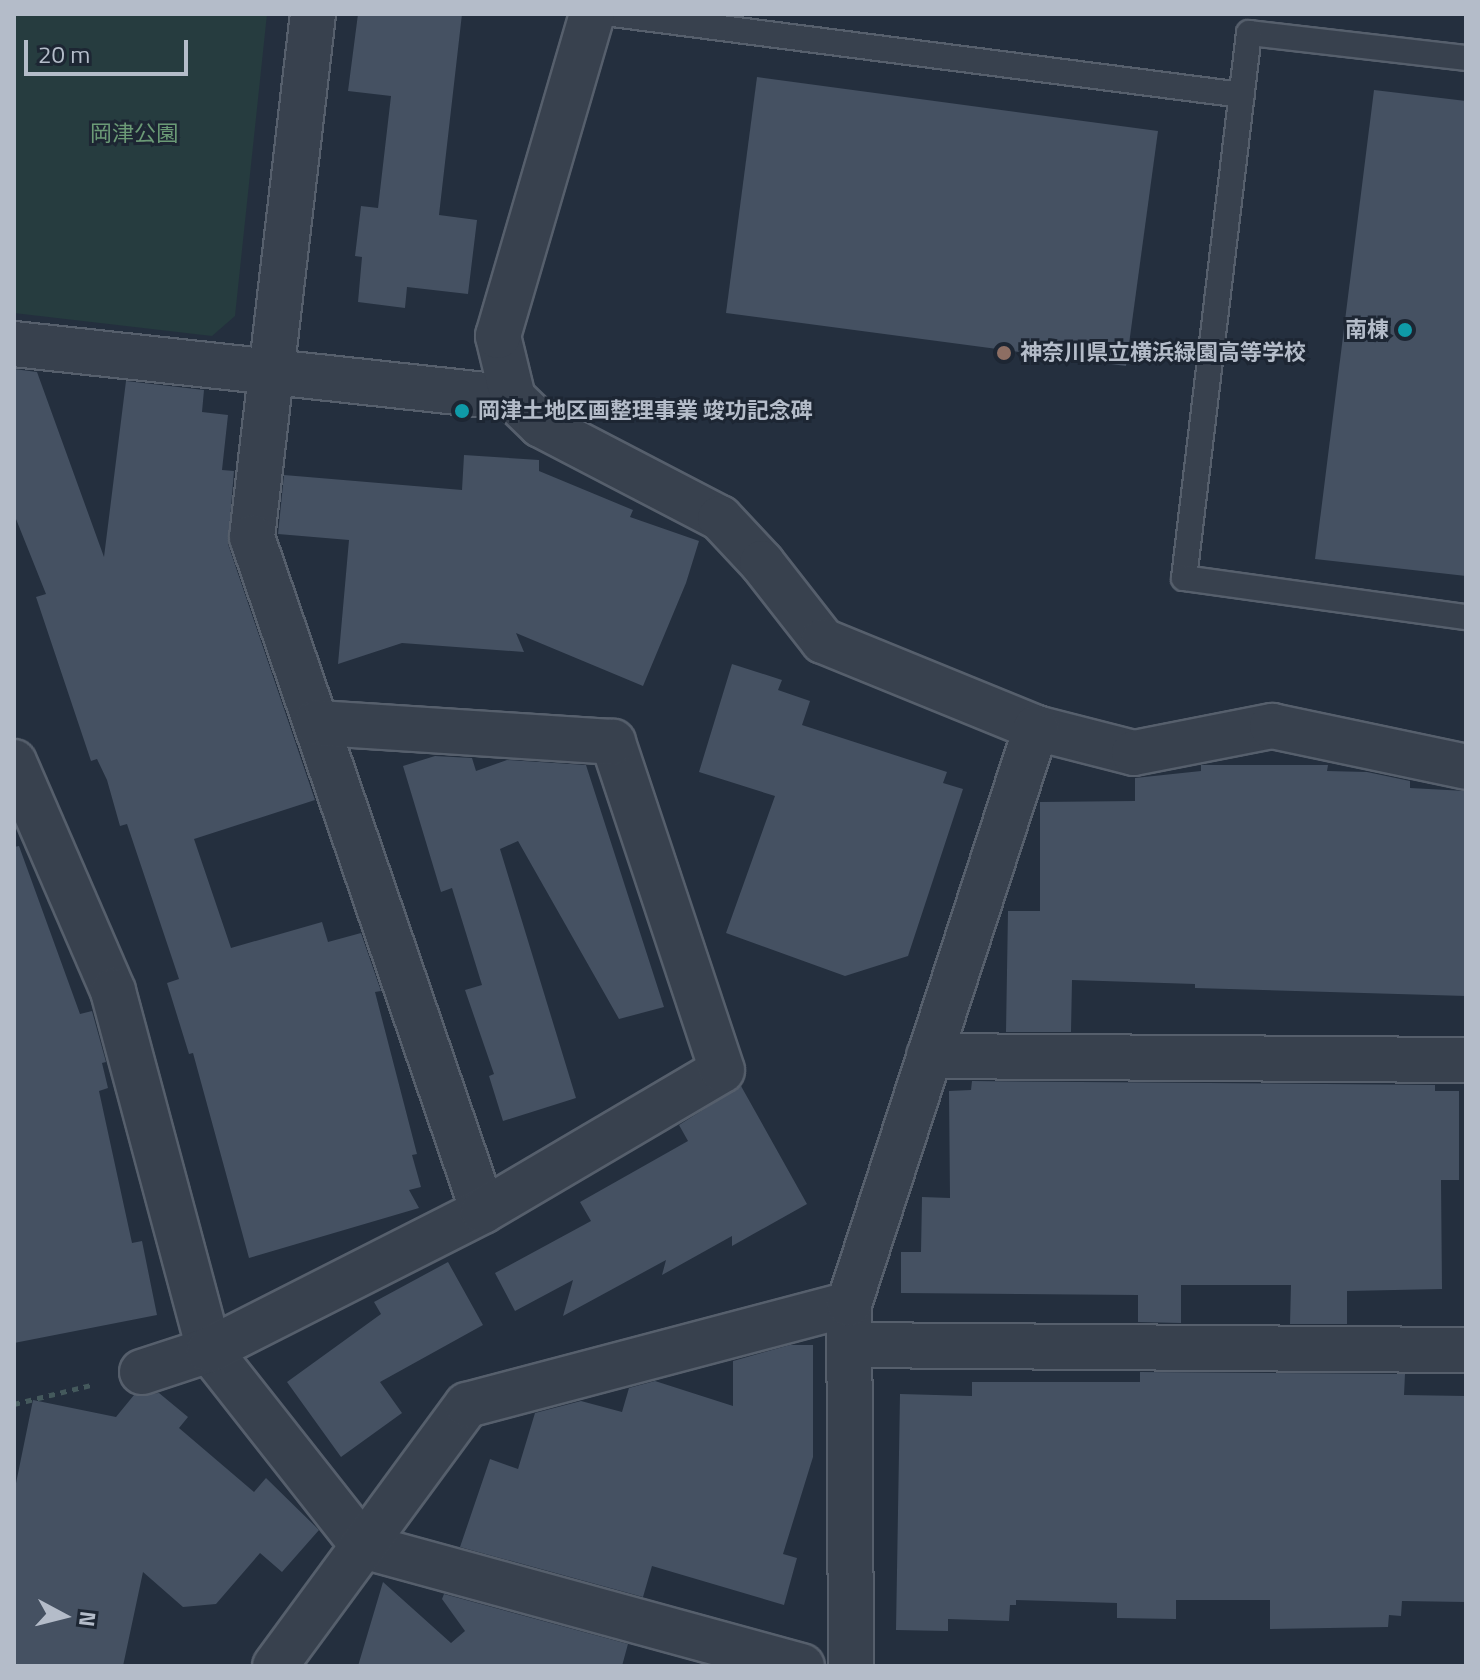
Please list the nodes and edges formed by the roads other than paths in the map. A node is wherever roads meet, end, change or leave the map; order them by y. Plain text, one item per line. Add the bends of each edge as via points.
1 (313, 14) edge
2 (592, 14) edge
3 (613, 14) edge
4 (1466, 58) edge
5 (1242, 95) junction
6 (14, 344) edge
7 (269, 373) junction
8 (513, 398) junction
9 (1466, 617) edge
10 (317, 723) junction
11 (1036, 728) junction
12 (14, 762) edge
13 (1466, 767) edge
14 (929, 1056) junction
15 (1466, 1060) edge
16 (483, 1211) junction
17 (849, 1324) junction
18 (209, 1350) junction
19 (1466, 1350) edge
20 (142, 1372) road end
21 (363, 1546) junction
22 (275, 1666) edge
23 (802, 1666) edge
24 (851, 1666) edge

1 - 7 street
2 - 8 street via 498,336
3 - 5 lane
4 - 5 lane via 1249,33
5 - 9 lane via 1184,578
6 - 7 street
7 - 8 street
7 - 10 street via 252,537
8 - 11 street via 541,425 720,518 823,641
10 - 16 street
10 - 16 street via 613,742 722,1070
11 - 13 street via 1134,753 1272,726
11 - 14 street
12 - 18 street via 113,991
14 - 15 street
14 - 17 street
16 - 18 street
17 - 19 street
17 - 21 street via 467,1405
17 - 24 street
18 - 20 street
18 - 21 street
21 - 22 street
21 - 23 street

